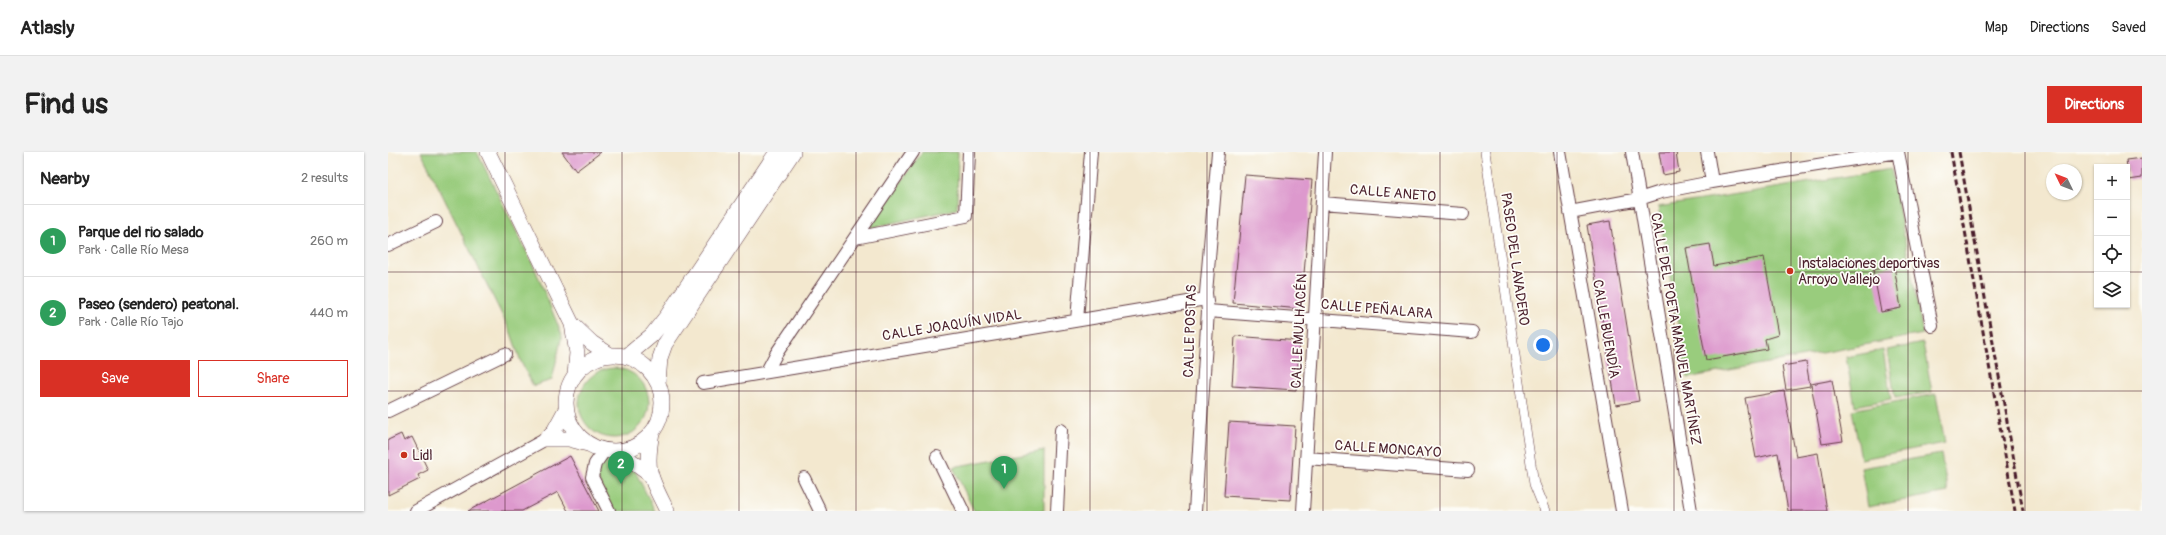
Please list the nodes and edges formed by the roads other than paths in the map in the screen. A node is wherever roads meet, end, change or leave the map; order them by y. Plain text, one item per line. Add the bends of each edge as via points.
1 (488, 152) edge
2 (777, 152) edge
3 (793, 152) edge
4 (913, 152) edge
5 (969, 152) edge
6 (1091, 152) edge
7 (1218, 152) edge
8 (1325, 152) edge
9 (1485, 152) edge
10 (1560, 152) edge
11 (1632, 152) edge
12 (1707, 152) edge
13 (1898, 152) edge
14 (1712, 182) junction
15 (1639, 199) junction
16 (1322, 203) junction
17 (1570, 212) junction
18 (1463, 214) dead end
19 (436, 222) dead end
20 (855, 238) junction
21 (388, 245) edge
22 (1206, 298) junction
23 (1208, 311) junction
24 (1315, 319) junction
25 (1077, 320) junction
26 (572, 324) junction
27 (1932, 326) dead end
28 (1472, 332) dead end
29 (505, 354) dead end
30 (610, 355) junction
31 (627, 356) junction
32 (767, 372) junction
33 (575, 375) junction
34 (658, 383) junction
35 (703, 383) dead end
36 (566, 409) junction
37 (388, 411) edge
38 (1061, 430) dead end
39 (652, 432) junction
40 (546, 439) junction
41 (605, 449) junction
42 (937, 457) dead end
43 (1306, 458) junction
44 (1468, 470) dead end
45 (649, 474) junction
46 (804, 478) dead end
47 (416, 511) edge
48 (609, 511) edge
49 (668, 511) edge
50 (820, 511) edge
51 (963, 511) edge
52 (1057, 511) edge
53 (1195, 511) edge
54 (1303, 511) edge
55 (1545, 511) edge
56 (1622, 511) edge
57 (1691, 511) edge

1 - 26 street
2 - 31 street via 667,316 652,336
3 - 34 street via 665,344 660,358
4 - 20 street
5 - 20 street via 966,216
6 - 25 street
7 - 22 street, CALLE POSTAS
8 - 16 street, CALLE MULHACÉN
9 - 55 street, PASEO DEL LAVADERO via 1534,484
10 - 17 street, CALLE BUENDÍA
11 - 15 street, CALLE DEL POETA MANUEL MARTÍNEZ
12 - 14 street
13 - 14 street
13 - 27 street
14 - 15 street
15 - 17 street
15 - 57 street, CALLE DEL POETA MANUEL MARTÍNEZ
16 - 18 street, CALLE ANETO
16 - 24 street, CALLE MULHACÉN
17 - 56 street, CALLE BUENDÍA
19 - 21 street
20 - 32 street via 776,354
22 - 23 street, CALLE POSTAS
22 - 25 street, CALLE JOAQUÍN VIDAL
23 - 24 street, CALLE PEÑALARA
23 - 53 street, CALLE POSTAS
24 - 28 street, CALLE PEÑALARA
24 - 43 street, CALLE MULHACÉN
25 - 32 street, CALLE JOAQUÍN VIDAL
26 - 30 street via 585,338
26 - 33 street via 577,348
29 - 37 street
30 - 31 street
30 - 33 street via 597,358
31 - 34 street via 645,366
32 - 35 street, CALLE JOAQUÍN VIDAL
33 - 36 street via 566,397
34 - 39 street via 662,409 659,421
36 - 40 street via 554,431
36 - 41 street via 571,424 580,436
38 - 52 street
39 - 41 street via 636,445
39 - 45 street via 648,455
40 - 41 street via 569,439
40 - 47 street
41 - 45 street
41 - 48 street via 595,464 592,478
42 - 51 street
43 - 44 street, CALLE MONCAYO
43 - 54 street, CALLE MULHACÉN
45 - 49 street
46 - 50 street

